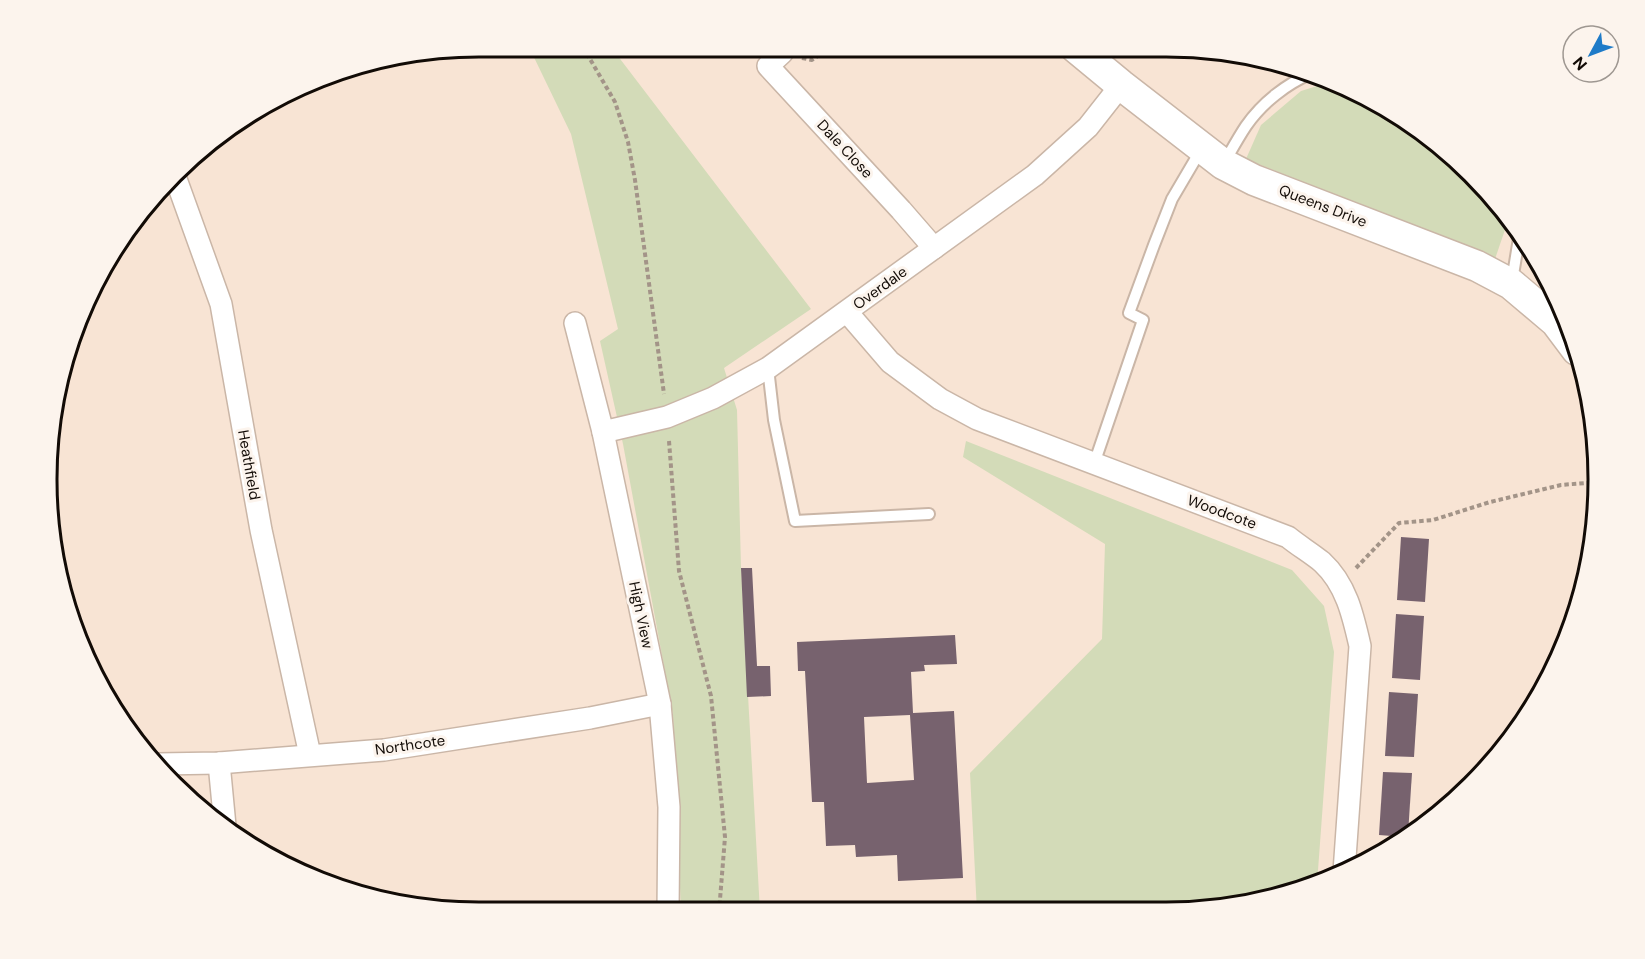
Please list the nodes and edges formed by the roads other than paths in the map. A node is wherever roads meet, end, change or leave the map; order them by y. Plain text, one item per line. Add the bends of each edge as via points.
1 (778, 57) edge
2 (1087, 57) edge
3 (1299, 78) edge
4 (1121, 85) junction
5 (1213, 156) junction
6 (178, 184) edge
7 (1518, 246) edge
8 (934, 248) junction
9 (1511, 284) junction
10 (847, 312) junction
11 (574, 323) dead end
12 (1559, 326) edge
13 (768, 368) junction
14 (603, 432) junction
15 (1094, 464) junction
16 (930, 514) dead end
17 (660, 704) junction
18 (310, 755) junction
19 (219, 763) junction
20 (168, 764) edge
21 (224, 816) edge
22 (1345, 861) edge
23 (668, 902) edge

1 - 8 street, Dale Close via 768,66
2 - 4 street, Queens Drive
3 - 5 lane via 1275,94
4 - 5 street, Queens Drive
4 - 8 street, Overdale via 1088,127 1035,174
5 - 9 street, Queens Drive via 1254,180 1477,266
5 - 15 lane via 1172,199 1154,245 1129,314 1143,320
6 - 18 street, Heathfield via 221,304 261,530
7 - 9 lane
8 - 10 street, Overdale
9 - 12 street, Queens Drive
10 - 13 street, Overdale
10 - 15 street, Woodcote via 890,362 940,399 977,419
11 - 14 street, High View
13 - 14 street, Overdale via 667,417
13 - 16 lane via 774,420 795,521
14 - 17 street, High View
15 - 22 street, Woodcote via 1288,537 1323,564 1340,584 1360,645
17 - 18 street, Northcote via 384,750
17 - 23 street, High View via 669,807
18 - 19 street, Northcote
19 - 20 street, Northcote
19 - 21 street

